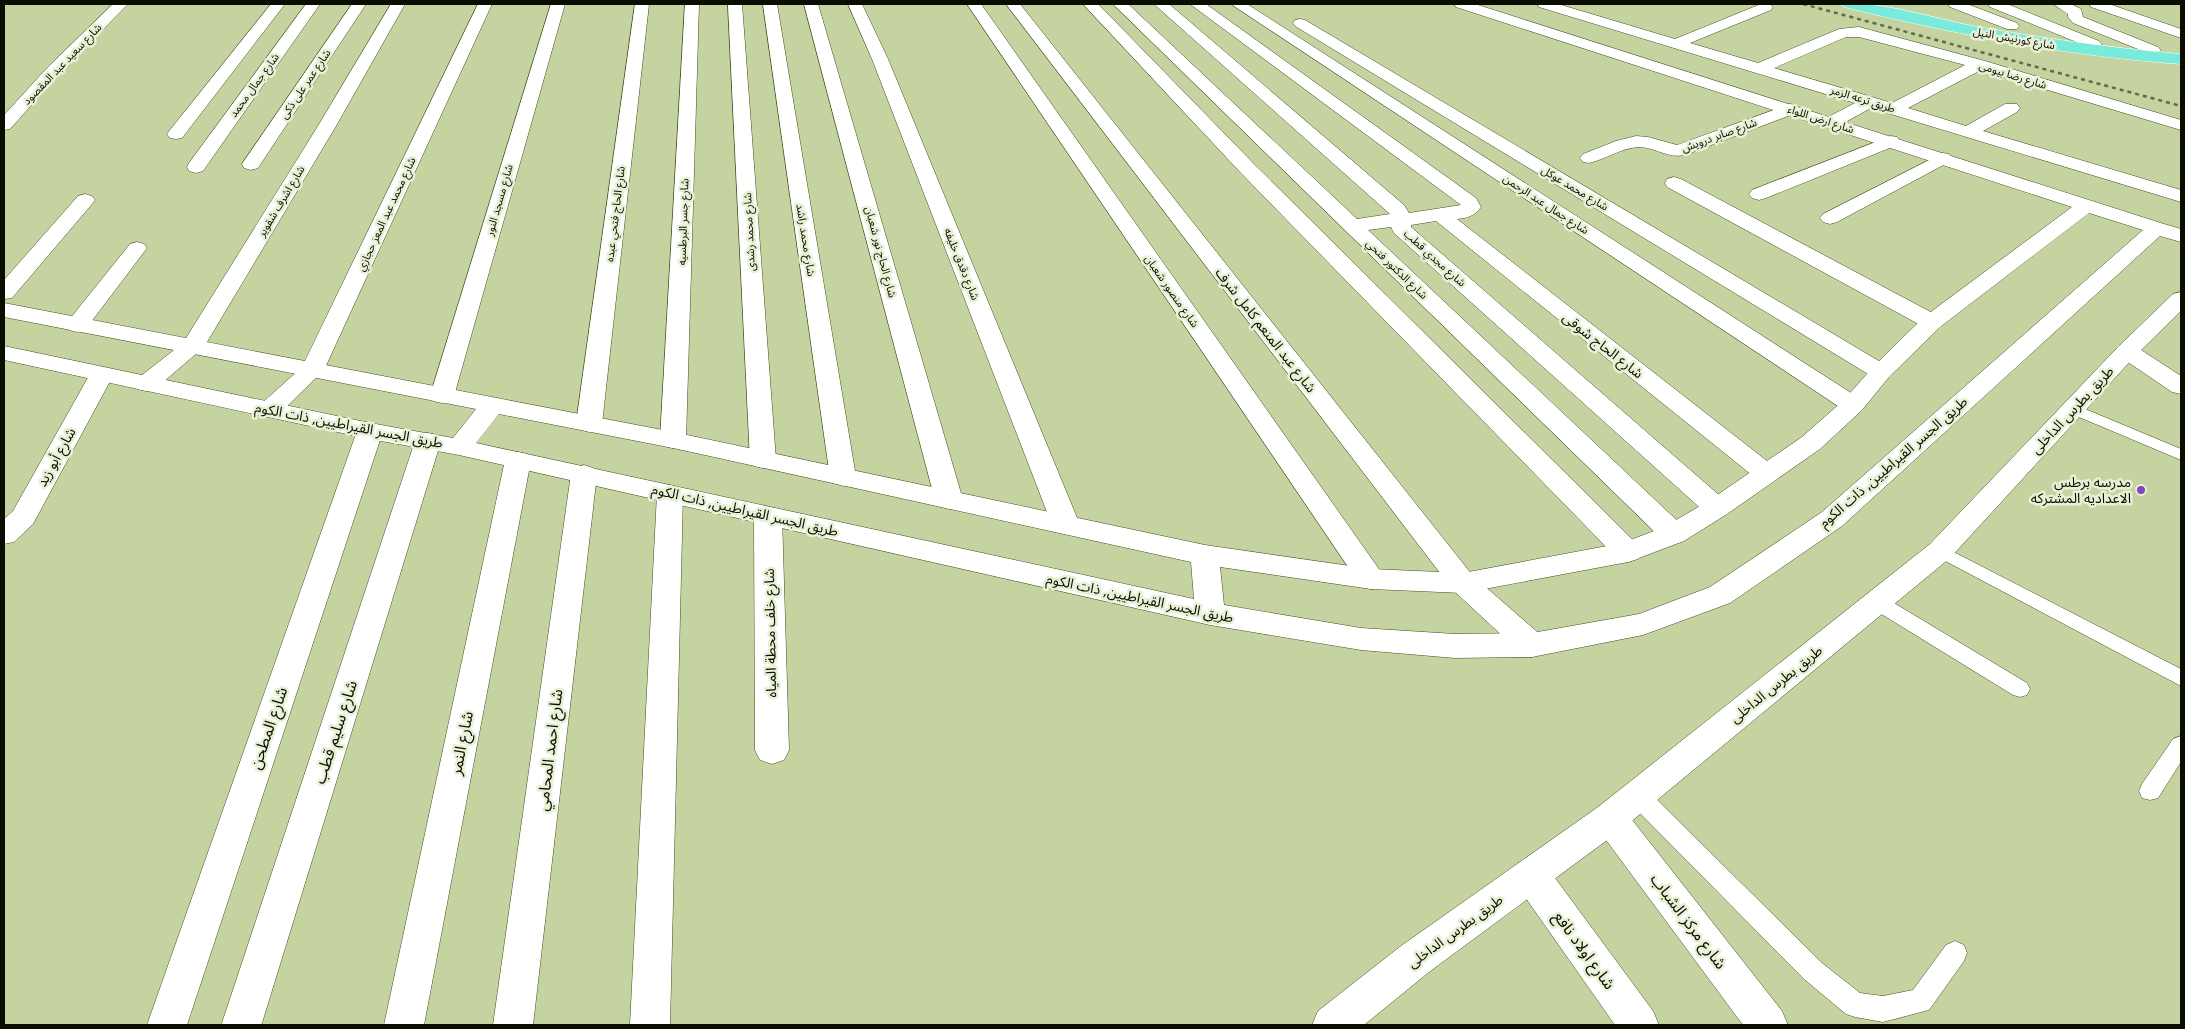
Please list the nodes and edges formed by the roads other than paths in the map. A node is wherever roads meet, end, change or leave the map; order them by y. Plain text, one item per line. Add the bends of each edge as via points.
1 (122, 4) edge
2 (278, 4) edge
3 (313, 4) edge
4 (359, 4) edge
5 (398, 4) edge
6 (485, 4) edge
7 (558, 4) edge
8 (642, 4) edge
9 (692, 4) edge
10 (735, 4) edge
11 (770, 4) edge
12 (811, 4) edge
13 (855, 4) edge
14 (974, 4) edge
15 (1012, 4) edge
16 (1090, 4) edge
17 (1120, 4) edge
18 (1162, 4) edge
19 (1197, 4) edge
20 (1238, 4) edge
21 (1269, 4) edge
22 (1460, 4) edge
23 (1849, 4) edge
24 (1875, 4) edge
25 (1955, 4) edge
26 (1995, 4) edge
27 (2060, 4) edge
28 (2096, 4) edge
29 (1552, 5) edge
30 (1766, 7) dead end
31 (2181, 34) edge
32 (2034, 35) junction
33 (1677, 43) junction
34 (2094, 44) junction
35 (2153, 50) junction
36 (2181, 52) edge
37 (2181, 60) edge
38 (1978, 64) junction
39 (1760, 68) junction
40 (1870, 102) junction
41 (2011, 108) dead end
42 (1790, 109) junction
43 (1894, 109) junction
44 (1832, 122) junction
45 (4, 124) edge
46 (2181, 125) edge
47 (1968, 132) junction
48 (176, 134) dead end
49 (1891, 141) junction
50 (1589, 158) dead end
51 (1943, 158) junction
52 (251, 164) dead end
53 (196, 167) dead end
54 (1674, 183) dead end
55 (1759, 194) dead end
56 (2181, 196) edge
57 (85, 200) dead end
58 (2087, 205) junction
59 (1440, 215) junction
60 (1830, 218) dead end
61 (1401, 219) junction
62 (1352, 226) junction
63 (2169, 232) edge
64 (137, 248) dead end
65 (4, 293) edge
66 (2178, 306) edge
67 (4, 310) edge
68 (1932, 322) junction
69 (77, 324) junction
70 (192, 347) junction
71 (2127, 351) junction
72 (4, 353) edge
73 (312, 370) junction
74 (1881, 372) junction
75 (102, 374) junction
76 (146, 384) junction
77 (2181, 387) edge
78 (442, 396) junction
79 (1853, 405) junction
80 (492, 406) junction
81 (2073, 409) junction
82 (269, 410) junction
83 (589, 424) junction
84 (370, 431) junction
85 (673, 440) junction
86 (443, 444) junction
87 (2181, 454) edge
88 (518, 460) junction
89 (763, 460) junction
90 (584, 474) junction
91 (1767, 474) junction
92 (843, 477) junction
93 (670, 494) junction
94 (949, 500) junction
95 (1717, 508) junction
96 (768, 516) junction
97 (1066, 525) junction
98 (1674, 534) junction
99 (4, 535) edge
100 (1940, 551) junction
101 (1628, 552) junction
102 (1205, 555) junction
103 (1371, 579) junction
104 (1463, 583) junction
105 (1877, 602) junction
106 (1210, 614) junction
107 (1532, 645) junction
108 (2181, 678) edge
109 (2020, 689) dead end
110 (2181, 745) edge
111 (772, 750) dead end
112 (2150, 791) dead end
113 (1624, 807) junction
114 (1531, 875) junction
115 (1955, 952) dead end
116 (242, 1024) dead end
117 (167, 1025) edge
118 (404, 1025) edge
119 (513, 1025) edge
120 (650, 1025) edge
121 (1332, 1025) edge
122 (1639, 1025) edge
123 (1768, 1025) edge

1 - 45 street, شارع سعيد عبد المقصود
2 - 48 street
3 - 53 street, شارع جمال محمد
4 - 52 street, شارع عمر على ذكى
5 - 70 street, شارع اشرف شقوير via 328,126
6 - 73 street, شارع محمد عبد المعز حجازي
7 - 78 street, شارع مسجد النور
8 - 83 street, شارع الحاج فتحي عبده
9 - 85 street, شارع جسر البرطسيه
10 - 89 street, شارع محمد رشدى
11 - 92 street, شارع محمد راشد
12 - 94 street, شارع الحاج نور شعبان
13 - 97 street, شارع دقدق خليفه
14 - 103 street, شارع منصور شعبان
15 - 104 street, شارع عبد المنعم كامل شرف
16 - 101 street via 1247,168
17 - 62 street, شارع الدكتور فتحي
18 - 61 street, شارع مجدي قطب via 1397,209
19 - 59 street via 1469,202 1470,206 1464,212
20 - 79 street, شارع جمال عبد الرحمن
21 - 74 street, شارع محمد عوكل
22 - 42 street, شارع ارض اللواء
23 - 37 main road, شارع كورنيش النيل via 2033,42
24 - 32 main road, شارع كورنيش النيل
25 - 32 street
26 - 34 street
27 - 35 street via 2075,10 2078,20
28 - 31 street
29 - 33 street, طريق ترعه الزمر
30 - 33 street
32 - 34 main road, شارع كورنيش النيل
33 - 39 street, طريق ترعه الزمر
34 - 35 main road, شارع كورنيش النيل
35 - 36 main road, شارع كورنيش النيل
38 - 39 street, شارع رضا بيومى via 1859,32 1844,32
38 - 43 street
38 - 46 street, شارع رضا بيومى
39 - 40 street, طريق ترعه الزمر
40 - 43 street, طريق ترعه الزمر
40 - 44 street
41 - 47 street
42 - 44 street, شارع ارض اللواء
42 - 50 street, شارع صابر درويش via 1679,150 1638,142
43 - 47 street, طريق ترعه الزمر
44 - 49 street, شارع ارض اللواء
47 - 56 street, طريق ترعه الزمر
49 - 51 street, شارع ارض اللواء
49 - 55 street
51 - 58 street, شارع ارض اللواء
51 - 60 street
54 - 68 street
57 - 65 street
58 - 63 street, شارع ارض اللواء
58 - 68 street
59 - 61 street
59 - 91 street, شارع الحاج شوقى
61 - 62 street
61 - 95 street, شارع مجدي قطب via 1402,229
62 - 98 street, شارع الدكتور فتحي
63 - 107 street, طريق الجسر القيراطيين, ذات الكوم via 1832,519 1720,595 1642,624
64 - 69 street
66 - 71 street, طريق بطرس الداخلى
67 - 69 street
68 - 74 street
69 - 70 street
70 - 73 street
70 - 76 street, شارع اشرف شقوير
71 - 77 street
71 - 81 street, طريق بطرس الداخلى
72 - 75 street, طريق الجسر القيراطيين, ذات الكوم
73 - 78 street
73 - 82 street, شارع محمد عبد المعز حجازي
74 - 79 street
75 - 76 street, طريق الجسر القيراطيين, ذات الكوم
75 - 99 street, شارع أبو زيد via 22,517
76 - 82 street, طريق الجسر القيراطيين, ذات الكوم
78 - 80 street
79 - 91 street via 1811,443
80 - 83 street
80 - 86 street
81 - 87 lane
81 - 100 street, طريق بطرس الداخلى
82 - 84 street, طريق الجسر القيراطيين, ذات الكوم
83 - 85 street
84 - 86 street, طريق الجسر القيراطيين, ذات الكوم
84 - 117 street, شارع المطحن
85 - 89 street
86 - 88 street, طريق الجسر القيراطيين, ذات الكوم
86 - 116 street, شارع سليم قطب
88 - 90 street, طريق الجسر القيراطيين, ذات الكوم
88 - 118 street, شارع النمر
89 - 92 street
90 - 93 street, طريق الجسر القيراطيين, ذات الكوم
90 - 119 street, شارع احمد المحامي
91 - 95 street
92 - 94 street
93 - 96 street, طريق الجسر القيراطيين, ذات الكوم
93 - 120 street
94 - 97 street
95 - 98 street
96 - 106 street, طريق الجسر القيراطيين, ذات الكوم
96 - 111 street, شارع خلف محطة المياه
97 - 102 street
98 - 101 street
100 - 105 street, طريق بطرس الداخلى
100 - 108 lane
101 - 104 street
102 - 103 street
102 - 106 street
103 - 104 street
104 - 107 street, شارع عبد المنعم كامل شرف
105 - 109 lane
105 - 113 street, طريق بطرس الداخلى
106 - 107 street, طريق الجسر القيراطيين, ذات الكوم via 1361,639 1456,646
110 - 112 lane
113 - 114 street, طريق بطرس الداخلى
113 - 115 lane via 1855,1005 1883,1009 1920,1001
113 - 123 street, شارع مركز الشباب
114 - 121 street, طريق بطرس الداخلى via 1415,959
114 - 122 street, شارع اولاد نافع

